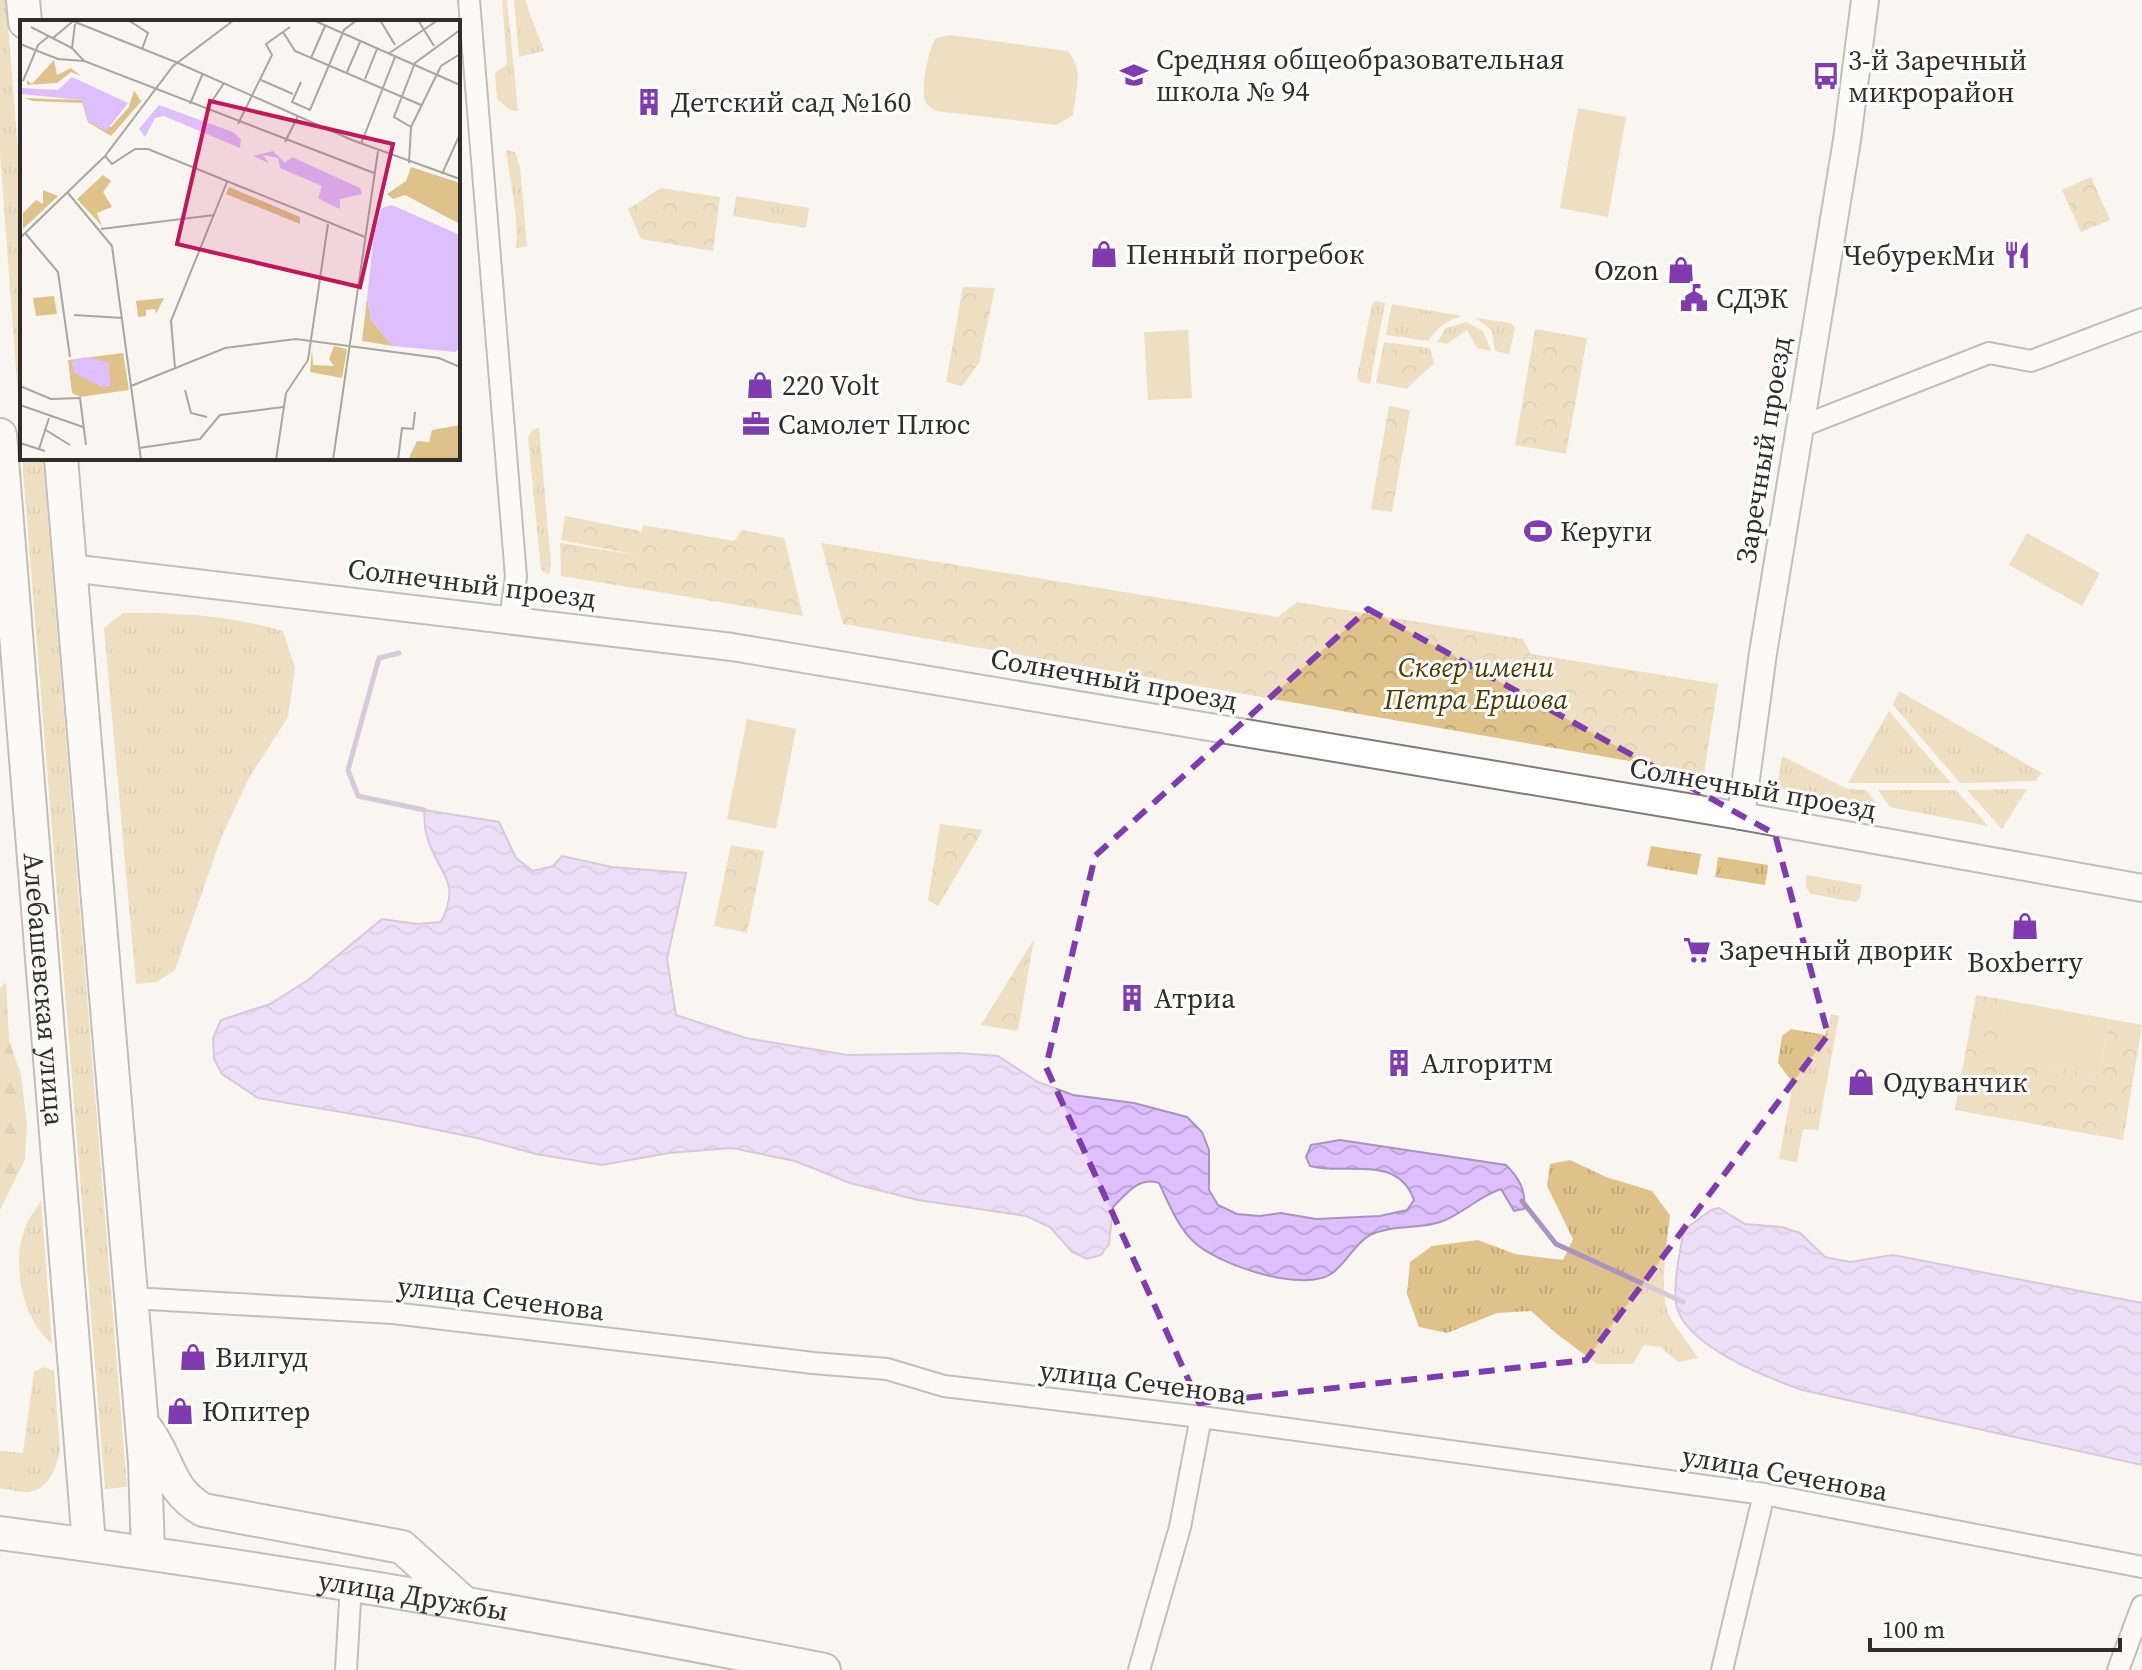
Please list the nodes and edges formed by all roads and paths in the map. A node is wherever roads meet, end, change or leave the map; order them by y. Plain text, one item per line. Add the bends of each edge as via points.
1 (23, 0) edge
2 (469, 0) edge
3 (1865, 0) edge
4 (25, 20) edge
5 (2142, 319) edge
6 (1800, 427) junction
7 (0, 435) edge
8 (61, 460) edge
9 (70, 568) junction
10 (510, 619) junction
11 (1741, 816) junction
12 (2142, 888) edge
13 (132, 1298) junction
14 (1201, 1417) junction
15 (142, 1423) junction
16 (1764, 1494) junction
17 (0, 1533) edge
18 (89, 1544) junction
19 (148, 1552) junction
20 (2142, 1567) edge
21 (351, 1584) junction
22 (463, 1602) junction
23 (2142, 1606) edge
24 (346, 1670) edge
25 (824, 1670) edge
26 (1139, 1670) edge
27 (1722, 1670) edge
28 (2118, 1670) edge

1 - 4 main road
2 - 10 street via 516,577
3 - 6 street, Заречный проезд
5 - 6 street via 2031,361 1989,353
6 - 11 street, Заречный проезд
7 - 18 main road, Алебашевская улица
8 - 9 main road
9 - 10 street, Солнечный проезд
9 - 13 main road
10 - 11 street, Солнечный проезд via 732,647
11 - 12 street, Солнечный проезд
13 - 14 street, улица Сеченова via 393,1313 887,1369 944,1386
13 - 15 main road
14 - 16 street, улица Сеченова
14 - 26 street via 1180,1527
15 - 19 main road
15 - 22 main road via 160,1447 174,1485 203,1510 402,1547
16 - 20 street, улица Сеченова
16 - 27 street
17 - 18 main road, улица Дружбы
18 - 19 main road, улица Дружбы
19 - 21 main road, улица Дружбы
21 - 22 main road, улица Дружбы
21 - 24 street
22 - 25 main road, улица Дружбы
23 - 28 street

